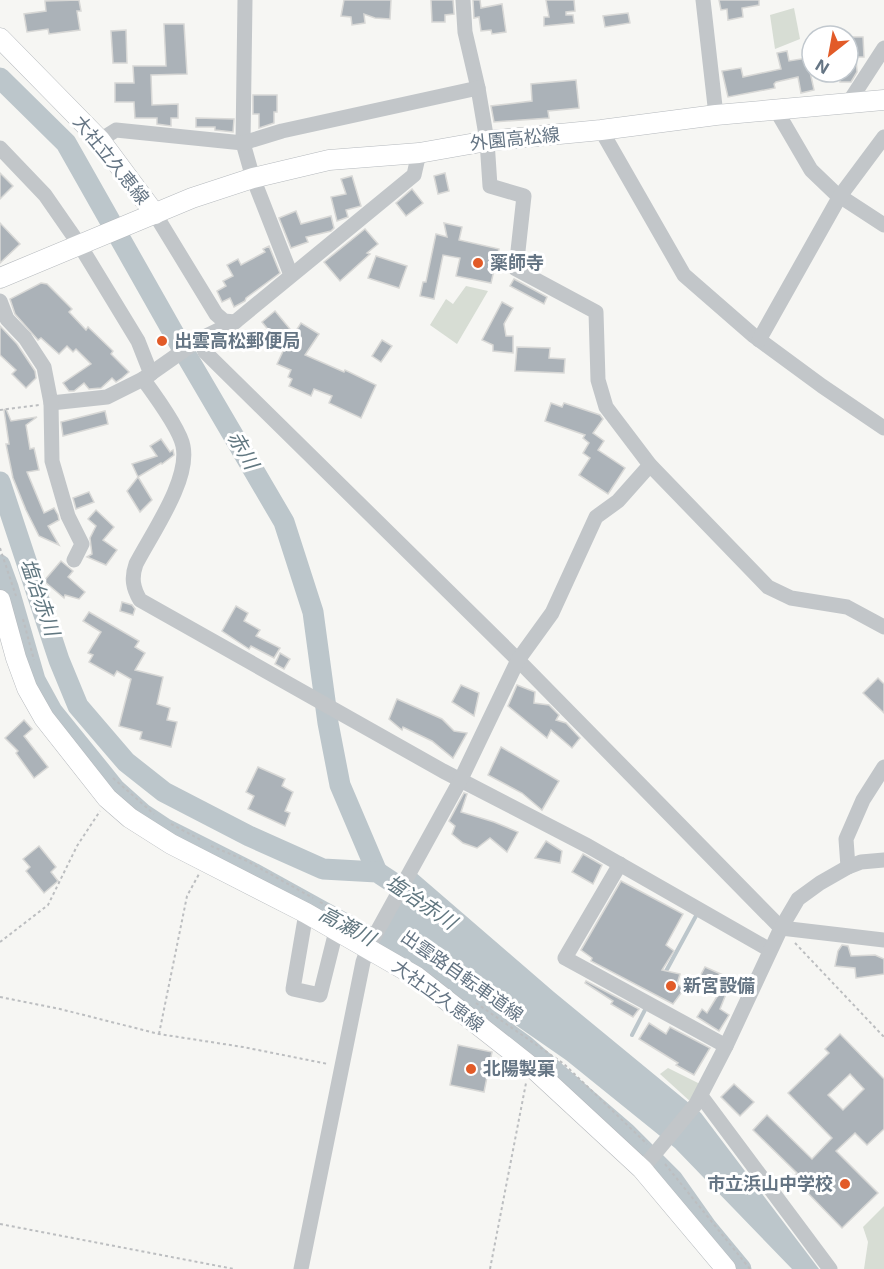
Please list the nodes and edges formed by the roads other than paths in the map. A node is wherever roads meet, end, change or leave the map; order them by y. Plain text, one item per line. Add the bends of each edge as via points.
1 (245, 0) edge
2 (463, 0) edge
3 (703, 0) edge
4 (0, 38) edge
5 (884, 48) edge
6 (478, 88) junction
7 (884, 100) edge
8 (849, 102) junction
9 (776, 110) junction
10 (716, 115) junction
11 (601, 130) junction
12 (884, 137) edge
13 (100, 140) junction
14 (487, 141) junction
15 (243, 143) junction
16 (0, 148) edge
17 (419, 153) junction
18 (253, 178) junction
19 (840, 196) junction
20 (147, 217) junction
21 (884, 225) edge
22 (84, 242) junction
23 (291, 275) junction
24 (0, 279) edge
25 (0, 301) edge
26 (235, 321) junction
27 (200, 339) junction
28 (759, 340) junction
29 (147, 377) junction
30 (51, 403) junction
31 (884, 428) edge
32 (650, 465) junction
33 (74, 560) dead end
34 (9, 602) edge
35 (884, 627) edge
36 (4, 633) edge
37 (518, 660) junction
38 (884, 767) edge
39 (460, 781) junction
40 (884, 860) edge
41 (620, 864) junction
42 (848, 867) junction
43 (306, 913) junction
44 (781, 927) junction
45 (336, 931) junction
46 (884, 940) edge
47 (372, 941) junction
48 (770, 950) junction
49 (726, 1046) junction
50 (698, 1100) junction
51 (642, 1169) junction
52 (301, 1269) edge
53 (726, 1269) edge
54 (830, 1269) edge

1 - 15 street
2 - 6 street via 465,32
3 - 10 street
4 - 13 main road, 大社立久恵線
5 - 8 street
6 - 14 street
6 - 15 street
7 - 8 main road, 外園高松線
8 - 9 main road, 外園高松線
9 - 10 main road, 外園高松線
9 - 19 street via 811,170
10 - 11 main road, 外園高松線
11 - 14 main road, 外園高松線
11 - 28 street via 684,275
12 - 19 street
13 - 15 street via 116,130
13 - 20 main road, 大社立久恵線
14 - 17 main road, 外園高松線
14 - 32 street via 490,186 524,196 516,269 596,312 598,380 606,407
15 - 18 street
16 - 22 street
17 - 18 main road, 外園高松線 via 329,160
17 - 23 street via 414,175
18 - 20 main road, 外園高松線
18 - 23 street
19 - 21 street
19 - 28 street
20 - 22 main road, 大社立久恵線
20 - 26 street via 216,314 224,321
22 - 24 main road, 大社立久恵線
22 - 29 street via 138,341
23 - 26 street
25 - 30 street via 7,319 44,367
26 - 27 street
27 - 29 street
27 - 37 street via 206,352
28 - 31 street
29 - 30 street via 107,397
29 - 39 street via 183,444 184,462 180,483 132,575 140,600
30 - 33 street via 52,461 68,516 82,544
32 - 35 street via 768,587 791,598 847,607
32 - 37 street via 618,501 596,517 552,613
34 - 36 main road, 大社立久恵線
36 - 43 main road, 大社立久恵線 via 44,718 107,798 171,844
37 - 39 street
37 - 44 street
38 - 42 street via 863,800 846,839
39 - 41 street
39 - 47 street
40 - 42 street
41 - 48 street
41 - 49 street via 566,958
42 - 44 street via 798,899
43 - 45 main road, 大社立久恵線
43 - 45 street via 292,989 320,995
44 - 46 street
44 - 48 street
45 - 47 main road, 大社立久恵線
47 - 51 main road, 大社立久恵線 via 534,1069
47 - 52 street via 363,962
48 - 49 street
49 - 50 street
50 - 51 street
50 - 54 street
51 - 53 main road, 大社立久恵線

